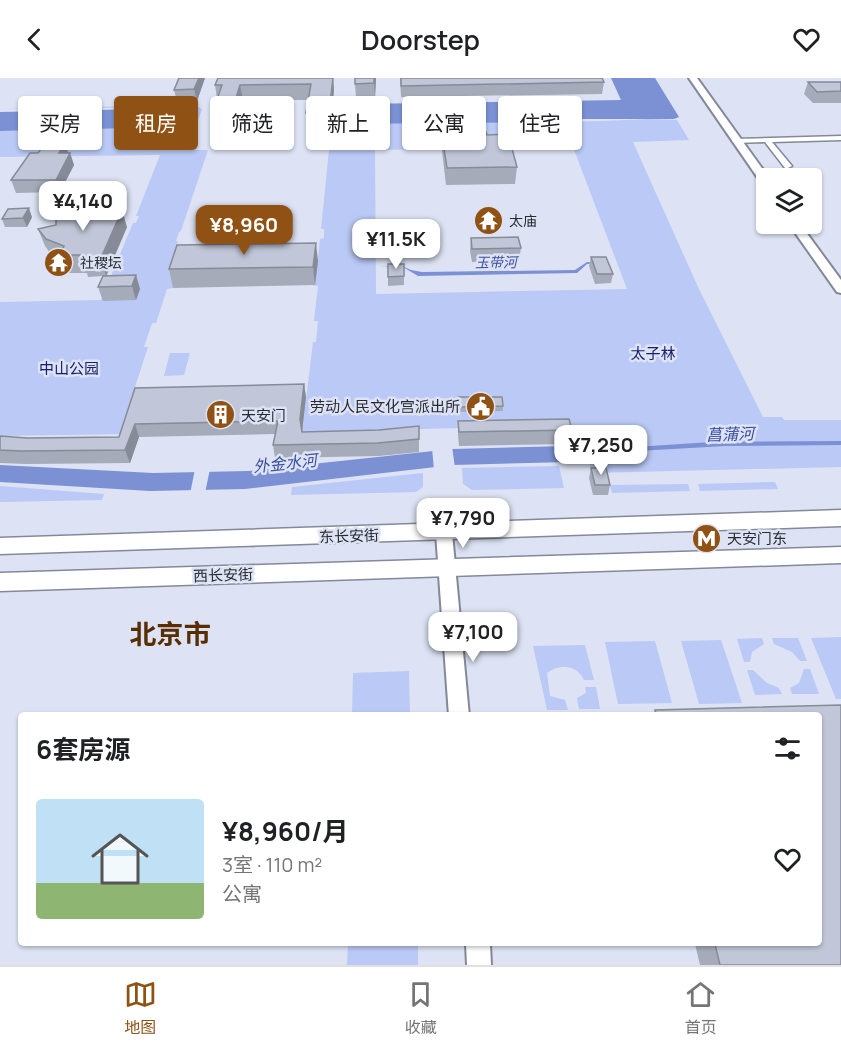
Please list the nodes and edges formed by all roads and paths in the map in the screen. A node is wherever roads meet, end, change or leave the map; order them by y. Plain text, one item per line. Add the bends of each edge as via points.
1 (693, 78) edge
2 (841, 138) edge
3 (767, 140) junction
4 (735, 141) junction
5 (788, 166) dead end
6 (756, 169) edge
7 (802, 234) edge
8 (841, 289) edge
9 (841, 518) edge
10 (444, 533) junction
11 (0, 546) edge
12 (841, 555) edge
13 (446, 568) junction
14 (0, 582) edge
15 (459, 712) edge
16 (478, 946) edge
17 (479, 965) edge

1 - 4 street
2 - 3 street
3 - 4 street
3 - 5 street
4 - 6 street
7 - 8 street
9 - 10 highway, 东长安街
10 - 11 highway, 东长安街
10 - 13 street
12 - 13 highway
13 - 14 highway, 西长安街
13 - 15 street
16 - 17 street

